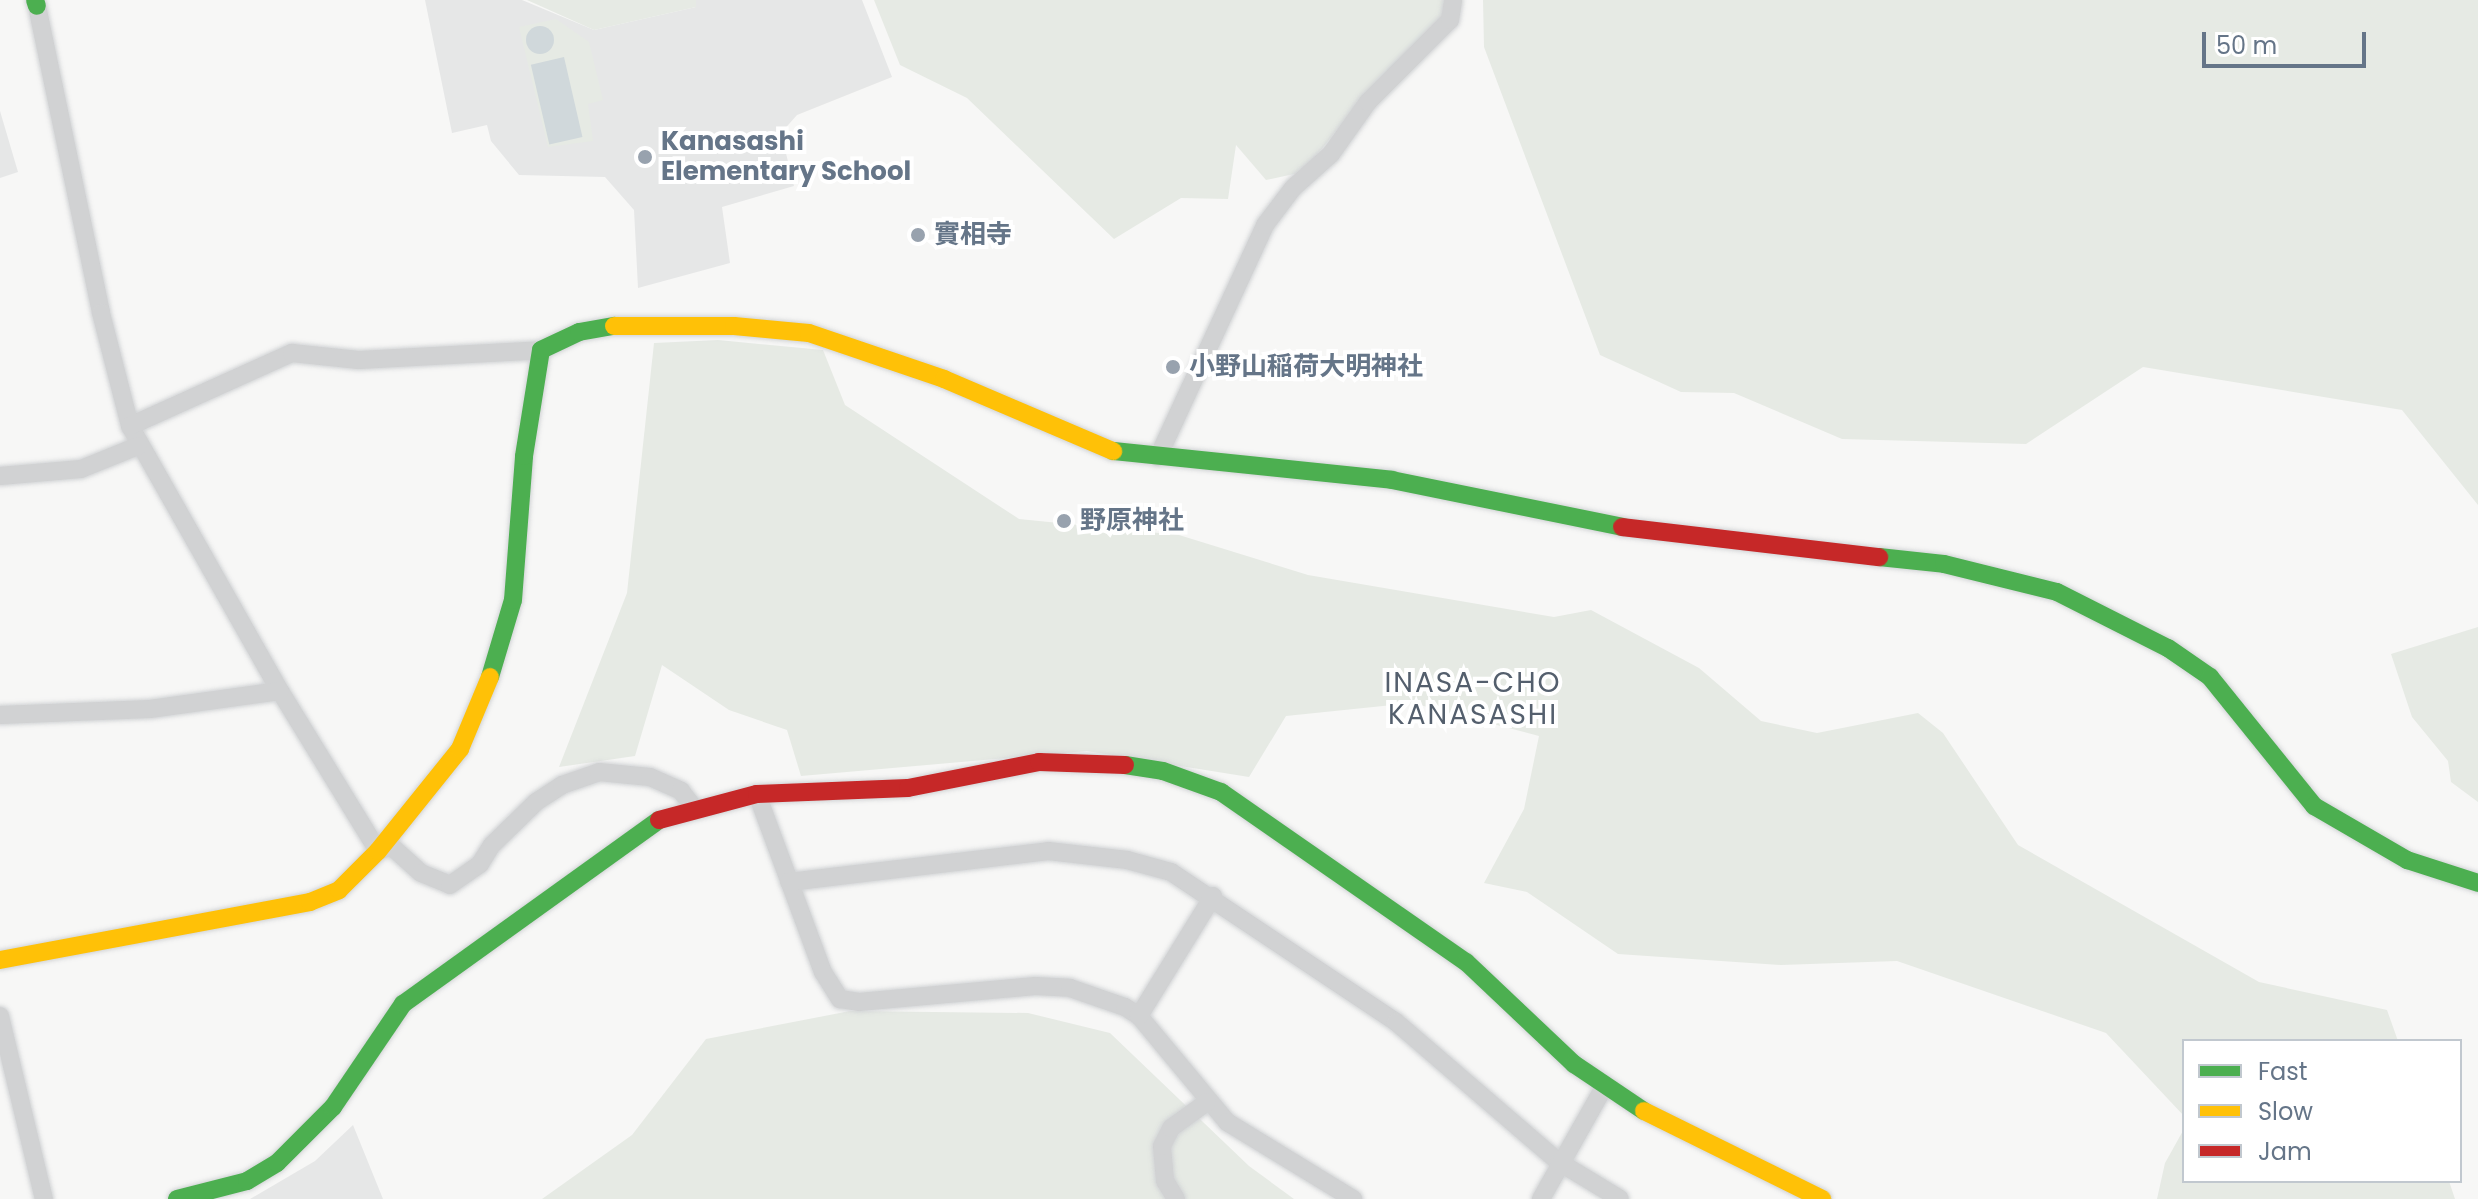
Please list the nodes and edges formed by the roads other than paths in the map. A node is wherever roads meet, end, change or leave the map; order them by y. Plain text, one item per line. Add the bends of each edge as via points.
1 (1453, 0) edge
2 (36, 3) edge
3 (541, 350) junction
4 (130, 426) junction
5 (138, 446) junction
6 (1158, 457) junction
7 (0, 476) edge
8 (280, 691) junction
9 (0, 715) edge
10 (757, 794) junction
11 (692, 805) junction
12 (378, 851) junction
13 (789, 882) junction
14 (2478, 883) edge
15 (1213, 896) junction
16 (0, 960) edge
17 (0, 1016) edge
18 (1139, 1016) junction
19 (1604, 1087) junction
20 (1207, 1102) junction
21 (1559, 1162) junction
22 (44, 1199) edge
23 (177, 1199) edge
24 (1176, 1199) edge
25 (1353, 1199) edge
26 (1541, 1199) edge
27 (1620, 1199) edge
28 (1822, 1199) edge

1 - 6 street via 1450,20 1406,70 1368,102 1331,154 1293,188 1265,225
2 - 4 street
3 - 4 street via 359,360 292,353
3 - 6 street via 579,332 609,326 734,326 809,333 959,385 1085,443 1123,455
3 - 12 street via 526,442 513,600 488,684 460,749
4 - 5 street
5 - 7 street via 81,469
5 - 8 street
6 - 14 street via 1392,480 1569,519 1709,540 1944,564 2057,592 2168,648 2210,677 2323,812 2407,860
8 - 9 street via 150,709
8 - 12 street
10 - 11 street
10 - 13 street
10 - 19 street via 908,788 1039,762 1102,761 1163,771 1221,792 1455,953
11 - 12 street via 681,791 650,777 599,772 562,785 536,802 480,864 450,885 421,873 391,846
11 - 23 street via 637,832 403,1004 333,1107 277,1163 247,1181
12 - 16 street via 339,890 310,902
13 - 15 street via 1048,851 1142,864 1171,872
13 - 18 street via 823,972 840,999 859,1002 1047,986 1070,988
15 - 18 street
15 - 21 street via 1396,1022
17 - 22 street
18 - 20 street
19 - 21 street
19 - 28 street via 1668,1127
20 - 24 street via 1171,1128 1162,1146 1165,1181
20 - 25 street via 1227,1122
21 - 26 street
21 - 27 street

